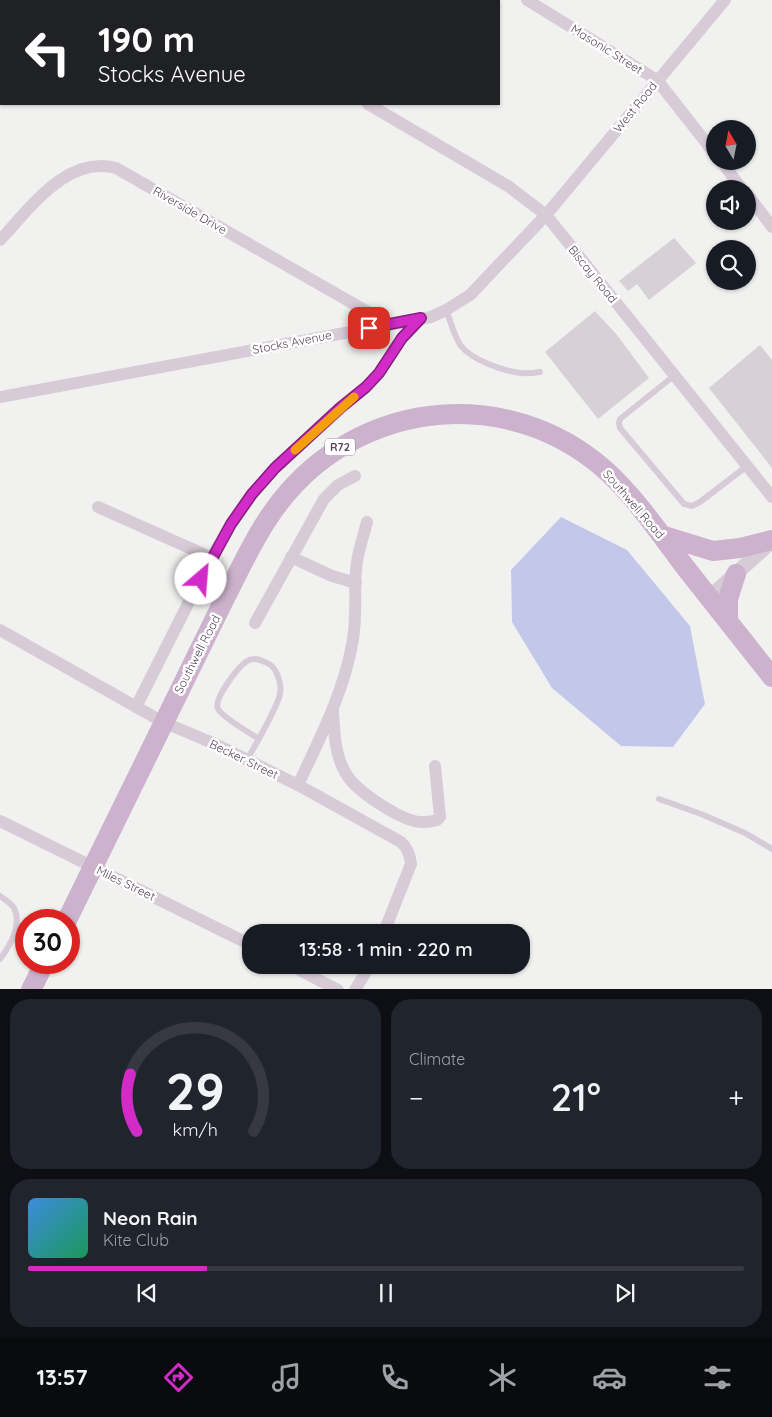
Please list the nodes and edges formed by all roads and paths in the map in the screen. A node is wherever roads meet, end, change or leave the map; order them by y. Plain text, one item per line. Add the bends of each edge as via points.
1 (527, 0) edge
2 (725, 0) edge
3 (657, 80) junction
4 (370, 105) edge
5 (706, 143) edge
6 (756, 206) edge
7 (546, 215) junction
8 (772, 227) edge
9 (0, 240) edge
10 (446, 310) junction
11 (421, 318) junction
12 (389, 324) junction
13 (540, 372) dead end
14 (675, 375) junction
15 (0, 396) edge
16 (747, 466) junction
17 (355, 476) dead end
18 (772, 497) edge
19 (98, 507) dead end
20 (367, 522) dead end
21 (661, 535) junction
22 (772, 540) edge
23 (291, 557) junction
24 (212, 558) junction
25 (736, 574) junction
26 (356, 584) junction
27 (709, 598) junction
28 (728, 621) junction
29 (255, 623) dead end
30 (0, 630) edge
31 (772, 677) edge
32 (136, 707) junction
33 (333, 709) junction
34 (163, 722) junction
35 (259, 739) junction
36 (247, 760) junction
37 (435, 766) dead end
38 (298, 785) junction
39 (659, 799) dead end
40 (0, 821) edge
41 (772, 849) edge
42 (92, 866) junction
43 (0, 896) edge
44 (72, 909) edge
45 (387, 924) edge
46 (242, 941) edge
47 (0, 959) edge
48 (39, 974) edge
49 (307, 974) edge
50 (365, 974) edge
51 (32, 989) edge
52 (336, 989) edge
53 (356, 989) edge

1 - 3 street, Masonic Street
2 - 3 street, West Road
3 - 5 street, Masonic Street
3 - 7 street, West Road
4 - 7 street, Biscay Road via 508,186
6 - 8 street
7 - 10 street, Stocks Avenue via 470,294
7 - 14 street, Biscay Road
9 - 12 street, Riverside Drive via 61,179 84,169 107,166 116,168
10 - 11 street, Stocks Avenue
10 - 13 lane via 466,351 508,370
11 - 12 street, Stocks Avenue
11 - 24 street via 366,387 275,468 252,494
12 - 15 street, Stocks Avenue
14 - 16 street, Biscay Road
14 - 16 lane via 620,419 620,428 684,504 692,506 700,502
16 - 18 street, Biscay Road
17 - 23 street via 324,498
19 - 24 street
20 - 26 street via 357,560
21 - 22 main road via 713,552
21 - 27 main road, Southwell Road / R72
21 - 34 main road, Southwell Road / R72 via 603,468 571,445 530,426 494,417 446,415 402,420 371,431 322,459 287,493 268,519
22 - 25 street
23 - 26 street
23 - 29 street
24 - 32 street
25 - 27 street
25 - 28 main road via 729,590
26 - 33 street via 353,639
27 - 28 main road, Southwell Road / R72
28 - 31 main road, Southwell Road / R72
30 - 32 street, Becker Street
32 - 34 street, Becker Street
33 - 37 street via 339,759 345,773 376,802 412,820 437,820 440,817
33 - 38 street
34 - 36 street, Becker Street
34 - 42 main road, Southwell Road / R72
35 - 35 lane via 281,687 275,669 257,659 247,661 235,673 217,705 222,714
35 - 36 lane
36 - 38 street, Becker Street
38 - 45 street, Becker Street via 401,842 411,856 410,871
39 - 41 lane via 746,832
40 - 42 street, Miles Street
42 - 44 main road, Southwell Road / R72
42 - 46 street, Miles Street
43 - 47 lane via 12,905 16,916 13,938
48 - 51 main road
49 - 52 street
50 - 53 street

